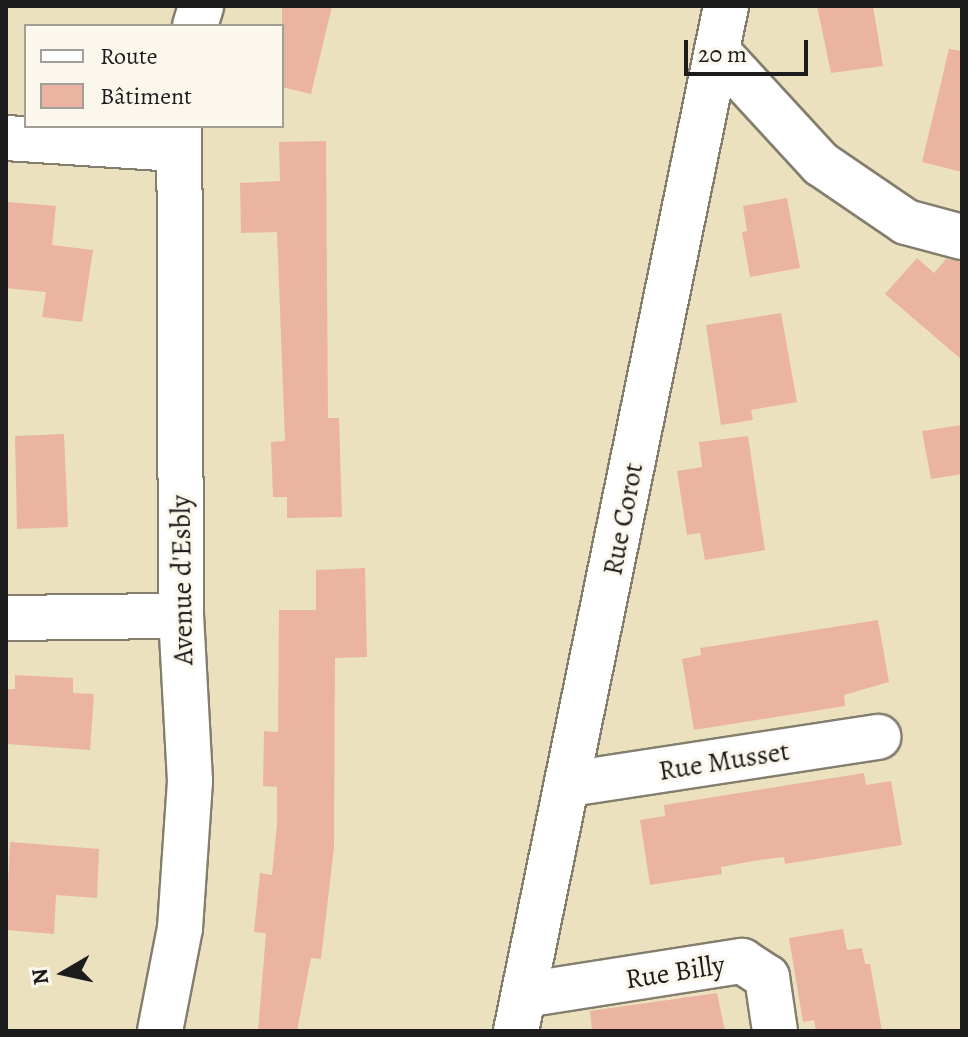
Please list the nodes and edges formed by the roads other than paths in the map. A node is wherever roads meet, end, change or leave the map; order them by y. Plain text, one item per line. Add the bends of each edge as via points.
1 (726, 6) edge
2 (717, 51) junction
3 (6, 138) edge
4 (178, 138) edge
5 (962, 237) edge
6 (181, 616) junction
7 (6, 618) edge
8 (878, 737) dead end
9 (570, 784) junction
10 (520, 1013) edge
11 (160, 1031) edge
12 (775, 1031) edge

1 - 2 street, Rue Corot
2 - 5 street via 821,164 906,222
2 - 9 street, Rue Corot
3 - 4 street
4 - 6 street, Avenue d'Esbly
6 - 7 street
6 - 11 street, Avenue d'Esbly via 190,781 180,928
8 - 9 street, Rue Musset
9 - 10 street, Rue Corot
10 - 12 street, Rue Billy via 742,961 767,977

